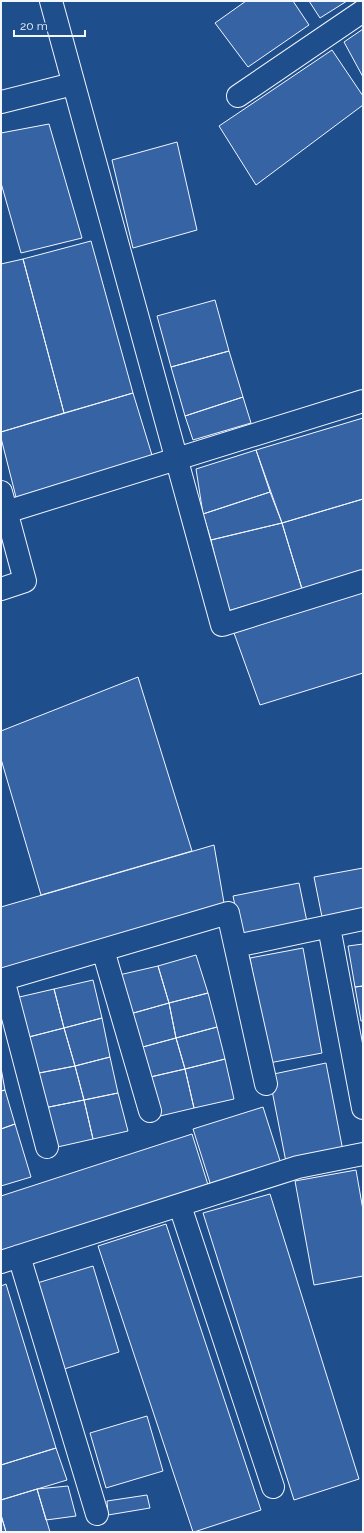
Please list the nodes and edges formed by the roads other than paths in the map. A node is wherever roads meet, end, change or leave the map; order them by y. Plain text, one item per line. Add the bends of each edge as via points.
1 (50, 1) edge
2 (363, 11) edge
3 (74, 84) junction
4 (238, 96) dead end
5 (1, 102) edge
6 (363, 401) edge
7 (176, 459) junction
8 (1, 492) edge
9 (6, 512) junction
10 (363, 580) edge
11 (1, 589) edge
12 (363, 919) edge
13 (329, 926) junction
14 (236, 946) junction
15 (103, 950) junction
16 (2, 980) edge
17 (266, 1084) dead end
18 (363, 1108) edge
19 (150, 1111) dead end
20 (47, 1147) dead end
21 (363, 1154) edge
22 (180, 1206) junction
23 (10, 1259) edge
24 (273, 1487) dead end
25 (96, 1514) dead end

1 - 3 street
2 - 4 street
3 - 5 street
3 - 7 street
6 - 7 street
7 - 9 street
7 - 10 street via 222,625
8 - 9 street
9 - 11 street via 25,581
12 - 13 street
13 - 14 street
13 - 18 street
14 - 15 street via 228,913
14 - 17 street
15 - 16 street
15 - 19 street
16 - 20 street
21 - 22 street via 298,1167
22 - 23 street
22 - 24 street
23 - 25 street

